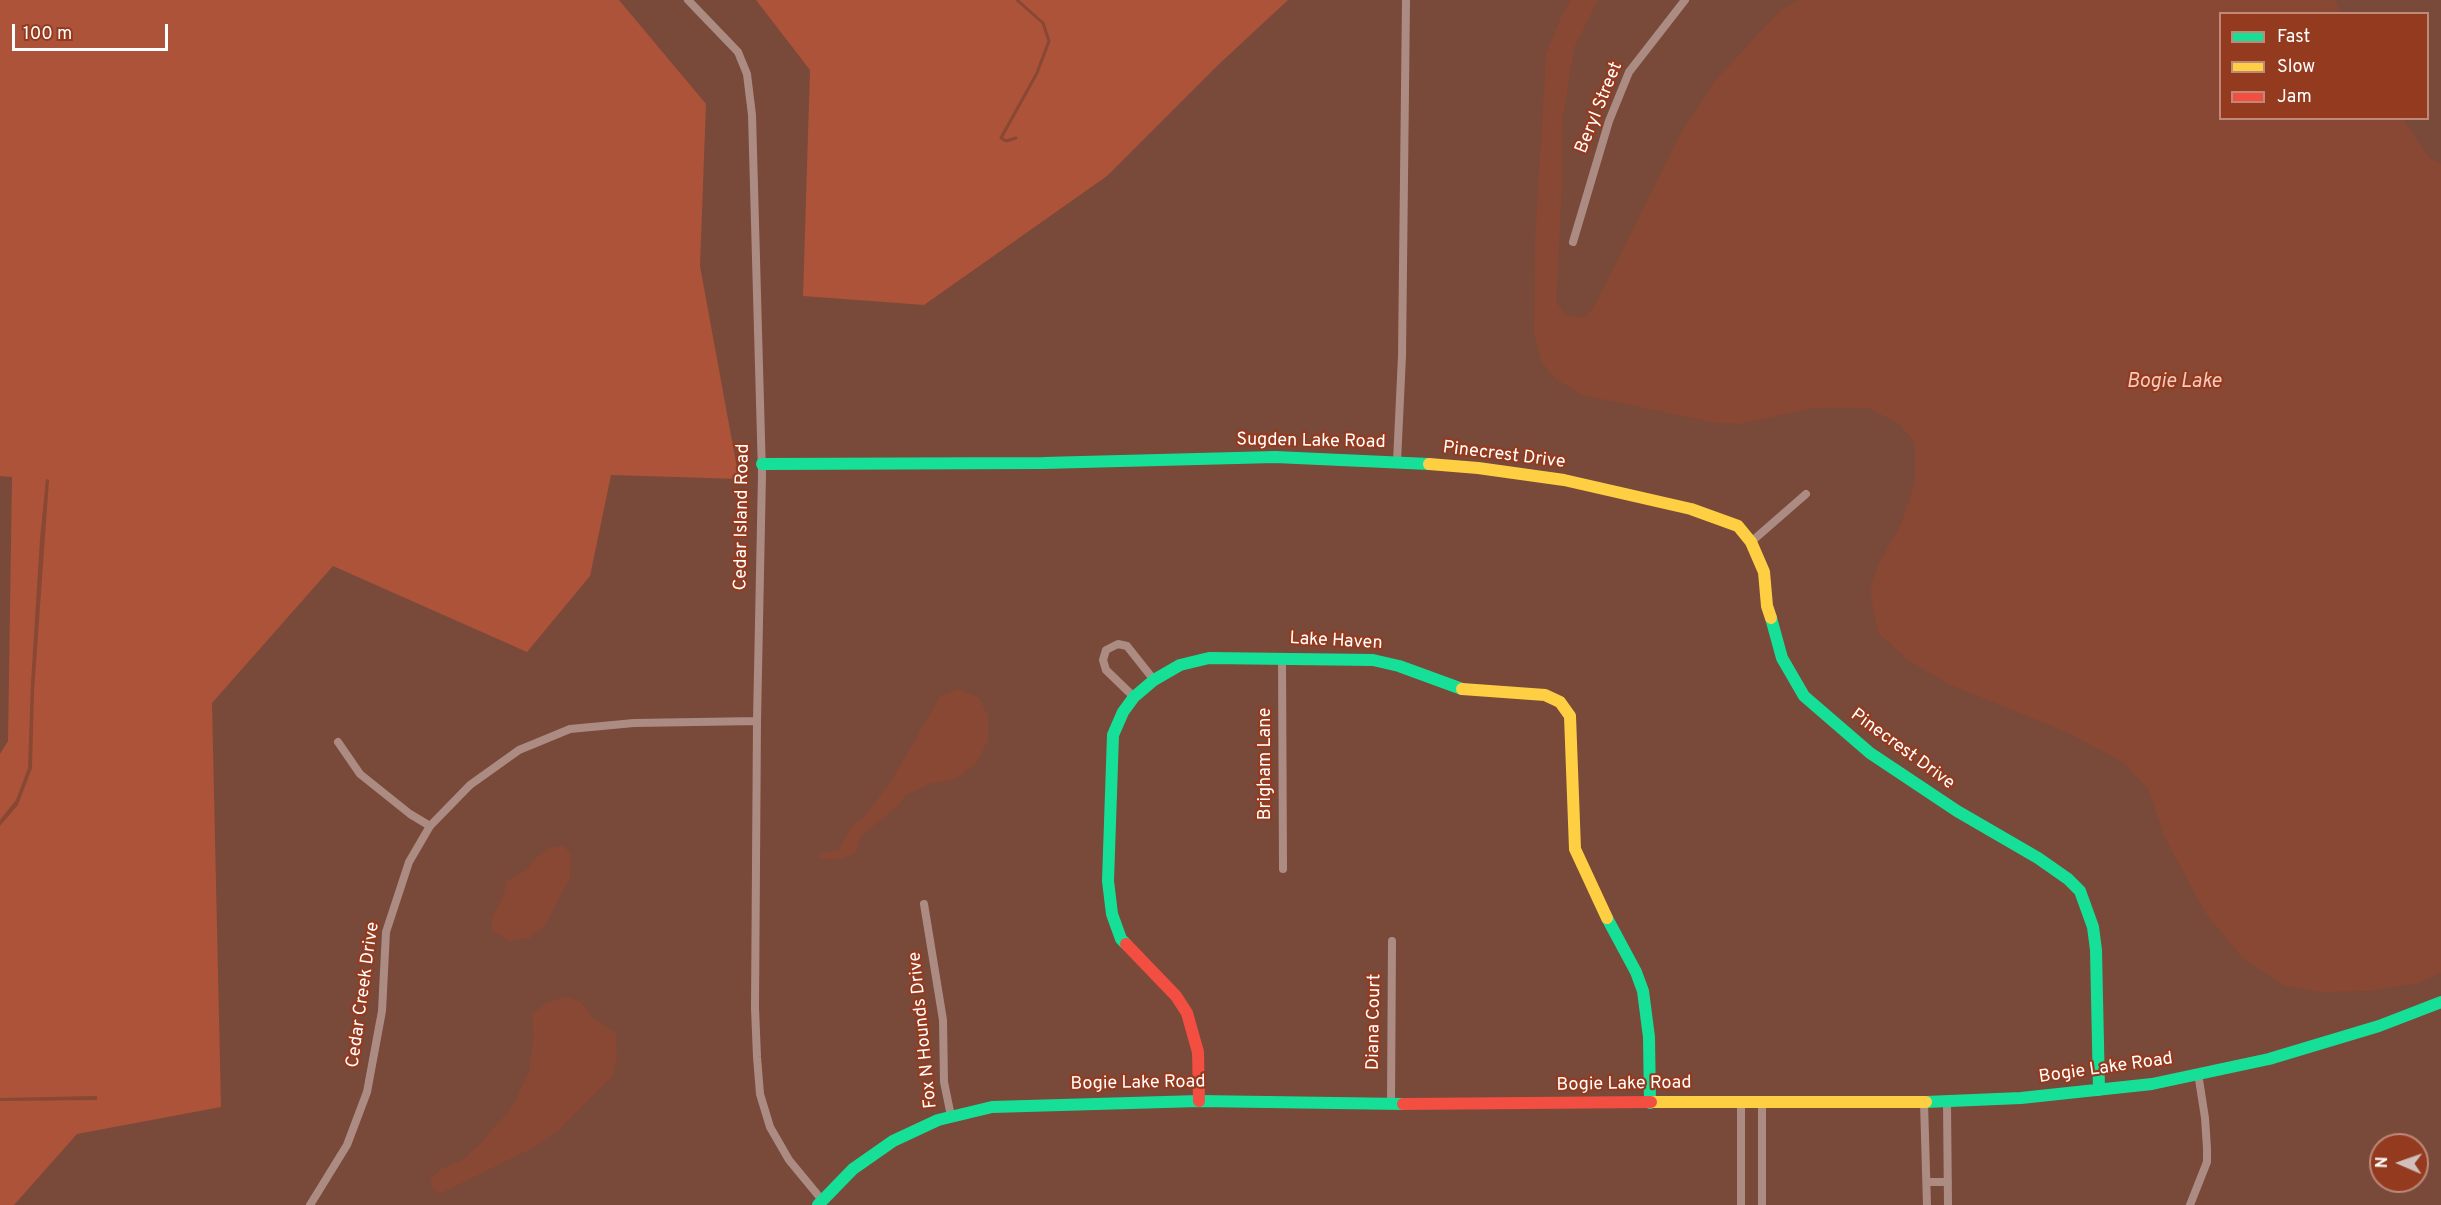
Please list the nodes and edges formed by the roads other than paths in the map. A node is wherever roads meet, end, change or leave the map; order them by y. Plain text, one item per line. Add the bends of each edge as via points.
1 (688, 0) edge
2 (1406, 0) edge
3 (1685, 0) edge
4 (1573, 242) dead end
5 (1397, 462) junction
6 (762, 464) junction
7 (1806, 494) dead end
8 (1751, 542) junction
9 (1282, 658) junction
10 (1154, 680) junction
11 (1134, 697) junction
12 (757, 722) junction
13 (338, 742) dead end
14 (430, 826) junction
15 (1283, 869) dead end
16 (924, 904) dead end
17 (1392, 941) dead end
18 (2441, 1002) edge
19 (757, 1057) joint
20 (2198, 1073) junction
21 (2099, 1090) junction
22 (1199, 1101) junction
23 (1742, 1101) junction
24 (1762, 1101) junction
25 (1924, 1102) junction
26 (1947, 1102) junction
27 (1391, 1103) junction
28 (1650, 1103) junction
29 (951, 1116) junction
30 (1927, 1182) junction
31 (1948, 1182) junction
32 (820, 1202) edge
33 (310, 1205) edge
34 (1742, 1205) edge
35 (1762, 1205) edge
36 (1927, 1205) edge
37 (1948, 1205) edge
38 (2190, 1205) edge

1 - 6 street, Cedar Island Road via 738,52 747,74 752,115
2 - 5 street, Sugden Lake Road
3 - 4 street, Beryl Street via 1629,72 1606,130
5 - 6 street, Sugden Lake Road via 1275,457
5 - 8 street, Pinecrest Drive via 1564,480 1691,509 1738,525
6 - 12 street, Cedar Island Road
7 - 8 street
8 - 21 street, Pinecrest Drive via 1764,572 1767,606 1782,658 1804,696 1870,753 1957,811 2038,858 2080,891 2093,927 2096,950
9 - 10 street, Lake Haven via 1209,658 1180,665
9 - 15 street, Brigham Lane
9 - 28 street, Lake Haven via 1388,662 1463,689 1545,695 1560,702 1571,722 1575,849 1643,991 1649,1037
10 - 11 street, Lake Haven
10 - 11 street via 1127,646 1119,644 1107,650 1103,660 1106,670
11 - 22 street, Lake Haven via 1113,735 1108,869 1112,914 1121,939 1176,996 1187,1013 1198,1052
12 - 14 street, Cedar Creek Drive via 634,723 570,729 519,750 470,785
12 - 19 street, Cedar Island Road
13 - 14 street via 360,774
14 - 33 street, Cedar Creek Drive via 409,862 386,932 382,1011 367,1092 346,1145
16 - 29 street, Fox N Hounds Drive via 943,1020 944,1083
17 - 27 street, Diana Court
18 - 20 street, Bogie Lake Road via 2368,1030 2269,1059
19 - 32 street, Bogie Lake Road via 760,1094 770,1127
20 - 21 street, Bogie Lake Road via 2152,1084
20 - 38 street via 2207,1148 2206,1162
21 - 26 street, Bogie Lake Road
22 - 27 street, Bogie Lake Road
22 - 29 street, Bogie Lake Road via 1023,1104
23 - 24 street, Bogie Lake Road
23 - 28 street, Bogie Lake Road
23 - 34 street
24 - 25 street, Bogie Lake Road
24 - 35 street
25 - 26 street, Bogie Lake Road
25 - 30 street
26 - 31 street
27 - 28 street, Bogie Lake Road
29 - 32 street, Bogie Lake Road via 908,1133 875,1152
30 - 31 street
30 - 36 street
31 - 37 street

